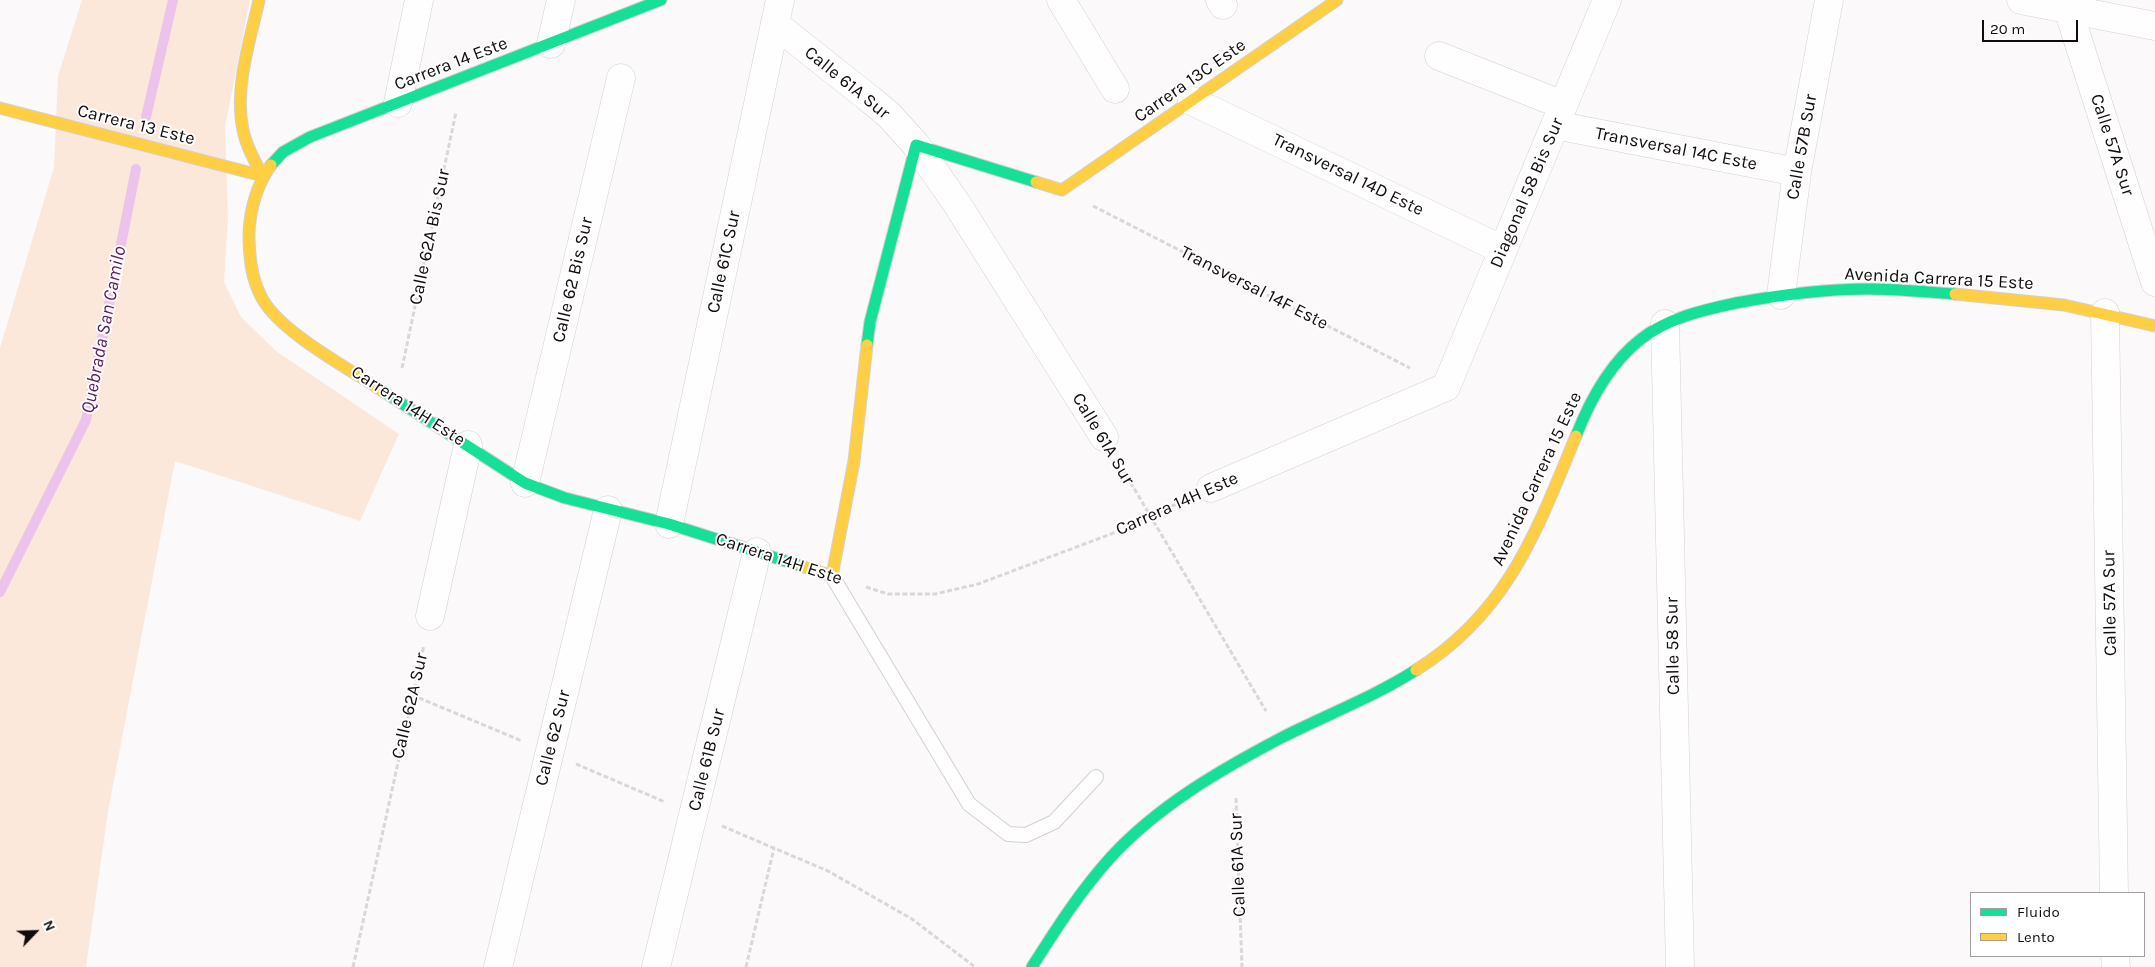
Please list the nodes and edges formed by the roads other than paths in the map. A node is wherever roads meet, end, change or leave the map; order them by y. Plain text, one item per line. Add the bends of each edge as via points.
1 (260, 0) edge
2 (419, 0) edge
3 (561, 0) edge
4 (661, 0) edge
5 (1061, 0) edge
6 (1337, 0) edge
7 (1607, 0) edge
8 (1829, 0) edge
9 (2020, 0) edge
10 (2068, 9) junction
11 (777, 12) edge
12 (2155, 26) edge
13 (552, 44) junction
14 (1439, 56) dead end
15 (621, 78) dead end
16 (1115, 89) dead end
17 (1192, 100) junction
18 (398, 103) junction
19 (0, 108) edge
20 (1559, 115) junction
21 (916, 146) junction
22 (1797, 172) junction
23 (263, 176) junction
24 (1062, 190) joint
25 (1503, 250) junction
26 (2155, 282) edge
27 (1781, 295) junction
28 (2105, 313) junction
29 (1665, 324) junction
30 (2155, 326) edge
31 (1446, 387) joint
32 (1104, 438) road end
33 (468, 445) junction
34 (525, 482) junction
35 (1211, 488) road end
36 (608, 510) junction
37 (669, 524) junction
38 (757, 552) junction
39 (832, 576) junction
40 (430, 616) road end
41 (1096, 778) dead end
42 (2114, 892) edge
43 (498, 967) edge
44 (656, 967) edge
45 (1032, 967) edge
46 (1680, 967) edge

1 - 23 street via 244,78 242,106 243,129
2 - 18 street
3 - 13 street
4 - 13 street, Carrera 14 Este
5 - 16 street
6 - 17 street, Carrera 13C Este
7 - 20 street, Diagonal 58 Bis Sur
8 - 22 street, Calle 57B Sur
9 - 10 street
10 - 12 street
10 - 26 street, Calle 57A Sur
11 - 21 street, Calle 61A Sur
11 - 37 street, Calle 61C Sur
13 - 18 street, Carrera 14 Este
14 - 20 street, Transversal 14C Este
15 - 34 street, Calle 62 Bis Sur
17 - 24 street, Carrera 13C Este
17 - 25 street, Transversal 14D Este
18 - 23 street, Carrera 14 Este via 304,140 276,158
19 - 23 street, Carrera 13 Este
20 - 22 street, Transversal 14C Este
20 - 25 street, Diagonal 58 Bis Sur
21 - 24 street, Calle 61A Sur
21 - 32 street, Calle 61A Sur via 957,204
21 - 39 street via 870,322 854,461
22 - 27 street, Calle 57B Sur
23 - 33 street, Carrera 14H Este via 252,212 248,261 262,298 273,313 294,333
25 - 31 street, Diagonal 58 Bis Sur
27 - 28 street, Avenida Carrera 15 Este via 1858,289 1904,291 2015,299
27 - 29 street, Avenida Carrera 15 Este via 1720,306
28 - 30 street, Avenida Carrera 15 Este
28 - 42 street, Calle 57A Sur
29 - 45 street, Avenida Carrera 15 Este via 1636,343 1596,392 1526,554 1499,595 1472,627 1428,664 1392,686 1235,763 1161,812 1094,876
29 - 46 street, Calle 58 Sur
31 - 35 street, Carrera 14H Este
33 - 34 street, Carrera 14H Este
33 - 40 street
34 - 36 street, Carrera 14H Este
36 - 37 street, Carrera 14H Este
36 - 43 street, Calle 62 Sur
37 - 38 street, Carrera 14H Este
38 - 39 street, Carrera 14H Este
38 - 44 street, Calle 61B Sur
39 - 41 lane via 969,804 976,810 1008,834 1026,834 1054,822

